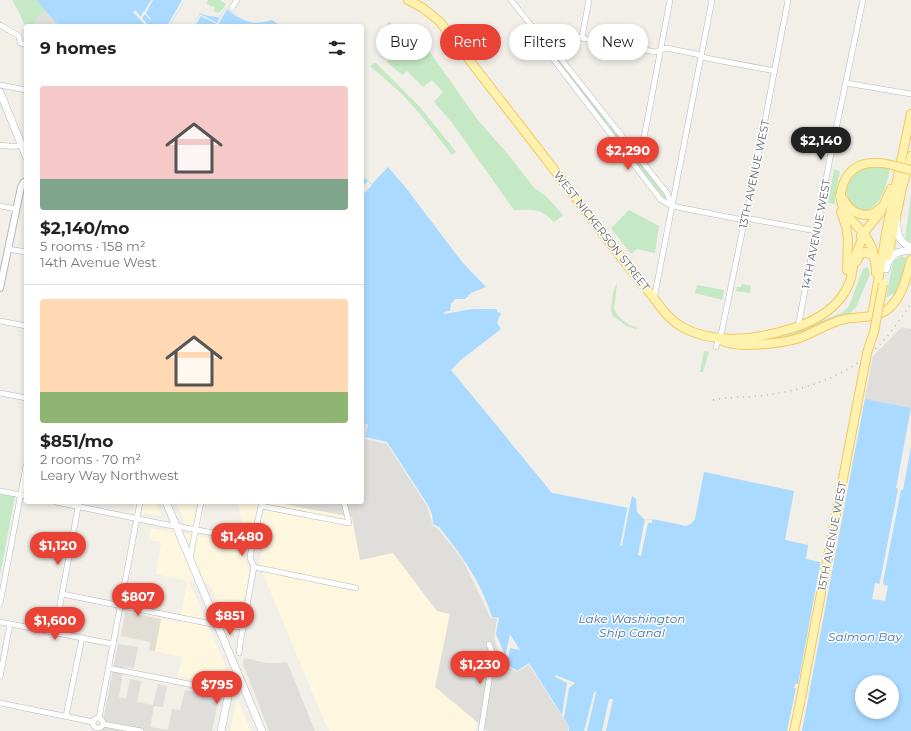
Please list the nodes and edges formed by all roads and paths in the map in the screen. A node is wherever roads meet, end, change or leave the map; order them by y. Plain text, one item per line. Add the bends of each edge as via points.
1 (237, 0) edge
2 (408, 0) edge
3 (511, 0) edge
4 (517, 0) edge
5 (589, 0) edge
6 (670, 0) edge
7 (712, 0) edge
8 (788, 0) edge
9 (863, 0) edge
10 (516, 6) junction
11 (232, 8) dead end
12 (530, 24) edge
13 (0, 25) edge
14 (582, 37) joint
15 (24, 45) edge
16 (661, 49) junction
17 (701, 56) junction
18 (554, 60) edge
19 (562, 60) edge
20 (774, 70) junction
21 (846, 82) junction
22 (0, 85) edge
23 (24, 90) edge
24 (0, 92) edge
25 (911, 94) edge
26 (911, 114) edge
27 (906, 140) junction
28 (24, 144) edge
29 (0, 145) edge
30 (911, 156) edge
31 (640, 160) junction
32 (911, 170) edge
33 (24, 182) edge
34 (841, 192) junction
35 (886, 202) junction
36 (898, 205) junction
37 (0, 206) edge
38 (672, 206) junction
39 (16, 209) junction
40 (746, 219) junction
41 (816, 231) junction
42 (864, 233) junction
43 (8, 249) junction
44 (911, 249) edge
45 (24, 252) edge
46 (911, 260) edge
47 (876, 265) junction
48 (886, 269) junction
49 (850, 270) junction
50 (2, 272) edge
51 (879, 284) junction
52 (0, 288) edge
53 (654, 299) junction
54 (0, 322) edge
55 (24, 326) edge
56 (798, 327) junction
57 (718, 343) junction
58 (867, 353) junction
59 (0, 393) edge
60 (24, 398) edge
61 (24, 486) edge
62 (0, 491) edge
63 (23, 496) edge
64 (79, 504) edge
65 (140, 504) edge
66 (167, 504) edge
67 (201, 504) edge
68 (344, 504) edge
69 (137, 518) junction
70 (176, 526) junction
71 (196, 529) junction
72 (250, 540) junction
73 (190, 558) junction
74 (254, 567) junction
75 (356, 588) dead end
76 (62, 594) junction
77 (0, 604) edge
78 (120, 605) junction
79 (0, 622) edge
80 (10, 624) junction
81 (217, 625) junction
82 (244, 626) junction
83 (54, 632) junction
84 (82, 638) junction
85 (113, 644) junction
86 (489, 644) dead end
87 (239, 653) dead end
88 (108, 668) junction
89 (0, 677) edge
90 (241, 682) junction
91 (229, 692) junction
92 (0, 703) edge
93 (66, 716) junction
94 (99, 718) junction
95 (93, 722) junction
96 (103, 724) junction
97 (97, 729) edge
98 (141, 731) edge
99 (221, 731) edge
100 (262, 731) edge
101 (481, 731) edge
102 (794, 731) edge

1 - 11 street
2 - 53 main road, WEST NICKERSON STREET via 440,22
3 - 10 street
4 - 10 street
5 - 14 street
6 - 16 street
7 - 17 street
8 - 20 street, 13TH AVENUE WEST
9 - 21 street, 14TH AVENUE WEST
10 - 12 street
13 - 15 street via 19,36 20,44
14 - 16 street via 655,52
16 - 17 street
16 - 31 street
17 - 20 street
17 - 38 street
18 - 38 street via 661,200
19 - 31 street
20 - 40 street, 13TH AVENUE WEST
21 - 25 street
21 - 41 street, 14TH AVENUE WEST
22 - 23 street
24 - 28 main road
26 - 27 main road, 15TH AVENUE WEST
27 - 35 main road
27 - 51 main road, 15TH AVENUE WEST via 887,228
28 - 29 street via 10,147
30 - 36 main road, 15TH AVENUE WEST
31 - 38 street via 667,192
32 - 34 main road, bridge via 869,162 852,170
33 - 39 street
34 - 35 main road via 849,208 860,215 874,213
34 - 42 main road via 846,214
34 - 49 main road via 841,210 848,239
35 - 42 main road
36 - 44 main road via 898,236
36 - 48 main road, 15TH AVENUE WEST
37 - 39 street
38 - 40 street
38 - 53 street
39 - 43 street
40 - 41 street
40 - 57 street, 13TH AVENUE WEST
41 - 56 street, 14TH AVENUE WEST
42 - 47 main road via 873,250
42 - 49 main road via 854,247
43 - 45 street
43 - 50 street
44 - 48 main road via 894,253
46 - 57 main road via 897,301 879,314 840,320 800,338 777,343
47 - 49 main road via 872,254 864,252 858,256
47 - 51 main road
48 - 51 main road, 15TH AVENUE WEST
49 - 56 main road, WEST NICKERSON STREET via 844,292 837,302 824,314
50 - 52 street
51 - 58 main road, 15TH AVENUE WEST, bridge
51 - 58 main road, 15TH AVENUE WEST, bridge via 874,332
53 - 57 main road, WEST NICKERSON STREET via 681,327
54 - 55 street
56 - 57 main road, WEST NICKERSON STREET
58 - 102 main road, 15TH AVENUE WEST, bridge
59 - 60 street
61 - 63 street
62 - 63 street
63 - 77 street
64 - 69 street
64 - 76 street
65 - 69 street
66 - 70 main road
67 - 71 street
68 - 72 street via 349,523 261,506 255,533
69 - 70 street
69 - 78 street
70 - 71 street
70 - 73 main road
71 - 72 street
71 - 73 street
72 - 74 street via 250,558
73 - 81 main road
74 - 75 street
74 - 82 street
76 - 78 street
76 - 83 street
78 - 81 street
78 - 85 street
79 - 80 street
80 - 83 street
80 - 89 street
81 - 82 street
81 - 90 main road
82 - 87 street
83 - 84 street
84 - 85 street
84 - 93 street
85 - 88 street
86 - 101 street via 493,655
88 - 91 street
88 - 94 street
90 - 91 main road
90 - 100 main road
91 - 99 main road
92 - 93 street
93 - 95 street
94 - 95 street
94 - 96 street
95 - 97 street
96 - 97 street
96 - 98 street

